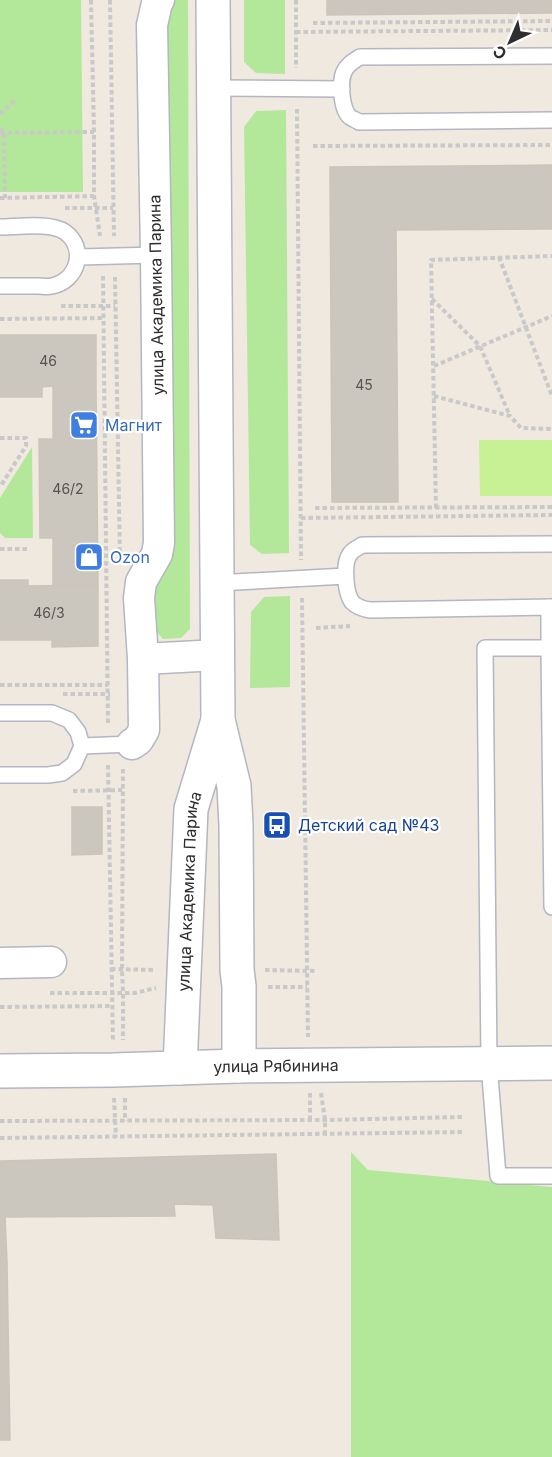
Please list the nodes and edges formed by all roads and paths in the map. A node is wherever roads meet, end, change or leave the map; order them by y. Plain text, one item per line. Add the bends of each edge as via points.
1 (91, 0) edge
2 (110, 0) edge
3 (159, 0) edge
4 (213, 0) edge
5 (296, 0) edge
6 (399, 14) dead end
7 (400, 21) junction
8 (552, 21) edge
9 (313, 23) dead end
10 (552, 30) edge
11 (296, 32) junction
12 (552, 56) edge
13 (213, 88) junction
14 (297, 88) junction
15 (342, 88) junction
16 (16, 99) dead end
17 (0, 114) edge
18 (552, 120) edge
19 (0, 128) edge
20 (94, 132) junction
21 (2, 133) edge
22 (552, 145) edge
23 (314, 146) dead end
24 (94, 196) junction
25 (2, 198) edge
26 (0, 227) edge
27 (156, 255) junction
28 (108, 256) junction
29 (552, 256) edge
30 (79, 257) junction
31 (499, 258) junction
32 (0, 286) edge
33 (432, 298) junction
34 (552, 316) edge
35 (103, 318) junction
36 (0, 319) edge
37 (526, 327) junction
38 (480, 346) junction
39 (433, 366) junction
40 (434, 396) junction
41 (552, 396) edge
42 (510, 416) junction
43 (552, 429) edge
44 (0, 438) edge
45 (0, 487) edge
46 (552, 507) edge
47 (315, 508) dead end
48 (436, 508) junction
49 (552, 515) edge
50 (301, 518) junction
51 (0, 543) edge
52 (552, 544) edge
53 (0, 549) edge
54 (6, 549) junction
55 (27, 549) dead end
56 (120, 564) dead end
57 (346, 576) junction
58 (302, 578) junction
59 (217, 583) junction
60 (550, 607) edge
61 (549, 648) junction
62 (218, 655) junction
63 (143, 659) junction
64 (0, 685) edge
65 (108, 685) junction
66 (0, 713) edge
67 (218, 720) junction
68 (121, 744) junction
69 (82, 746) junction
70 (0, 776) edge
71 (552, 907) edge
72 (51, 962) dead end
73 (0, 963) edge
74 (307, 987) dead end
75 (123, 992) dead end
76 (0, 1007) edge
77 (552, 1063) edge
78 (489, 1064) junction
79 (239, 1066) junction
80 (317, 1066) junction
81 (180, 1068) junction
82 (0, 1071) edge
83 (462, 1117) dead end
84 (325, 1120) junction
85 (0, 1121) edge
86 (464, 1132) dead end
87 (325, 1134) junction
88 (0, 1138) edge
89 (552, 1176) edge

1 - 20 path
2 - 28 path
3 - 27 street, улица Академика Парина via 152,25
4 - 13 street, улица Академика Парина
5 - 11 path
6 - 7 path
7 - 8 path
7 - 9 path
10 - 11 path
11 - 14 path
12 - 15 lane via 360,57 349,63 343,73
13 - 14 lane
13 - 59 street, улица Академика Парина
14 - 15 lane
14 - 50 path
15 - 18 lane via 349,117 359,122
16 - 17 path
19 - 21 path
20 - 21 path
20 - 24 path
21 - 25 path
22 - 23 path
24 - 25 path
24 - 28 path
26 - 30 lane via 52,226 74,242
27 - 28 lane
27 - 63 street, улица Академика Парина via 159,543 141,582
28 - 30 lane
28 - 35 path
28 - 56 path
29 - 31 path
30 - 32 lane via 66,280 53,286
31 - 33 path via 431,260
31 - 37 path
33 - 38 path
33 - 39 path
34 - 37 path
35 - 36 path
35 - 65 path
37 - 38 path
37 - 41 path
38 - 39 path
38 - 42 path
39 - 40 path
40 - 42 path
40 - 48 path
42 - 43 path via 520,428
44 - 45 path via 26,438 26,446
46 - 48 path
47 - 48 path
49 - 50 path
50 - 58 path
51 - 54 path
52 - 57 lane via 362,545 351,551 346,560
53 - 54 path
54 - 55 path
57 - 58 lane
57 - 60 lane via 352,601 370,610
58 - 59 lane
58 - 74 path
59 - 62 street, улица Академика Парина
60 - 61 lane
61 - 71 lane
61 - 78 lane via 485,648
62 - 63 street
62 - 67 street, улица Академика Парина
63 - 68 street, улица Академика Парина via 144,730 138,740
64 - 65 path
65 - 68 path
66 - 69 lane via 52,713 69,720
67 - 79 street, улица Академика Парина via 234,786
67 - 81 street, улица Академика Парина via 191,808
68 - 69 lane
68 - 75 path
68 - 76 path via 112,1006
69 - 70 lane via 74,764 62,773
72 - 73 street
77 - 78 street, улица Рябинина
78 - 80 street, улица Рябинина
78 - 89 lane via 498,1176
79 - 80 street, улица Рябинина
79 - 81 street, улица Рябинина
80 - 84 path
81 - 82 street, улица Рябинина
83 - 84 path
84 - 85 path
84 - 87 path
86 - 87 path
87 - 88 path

